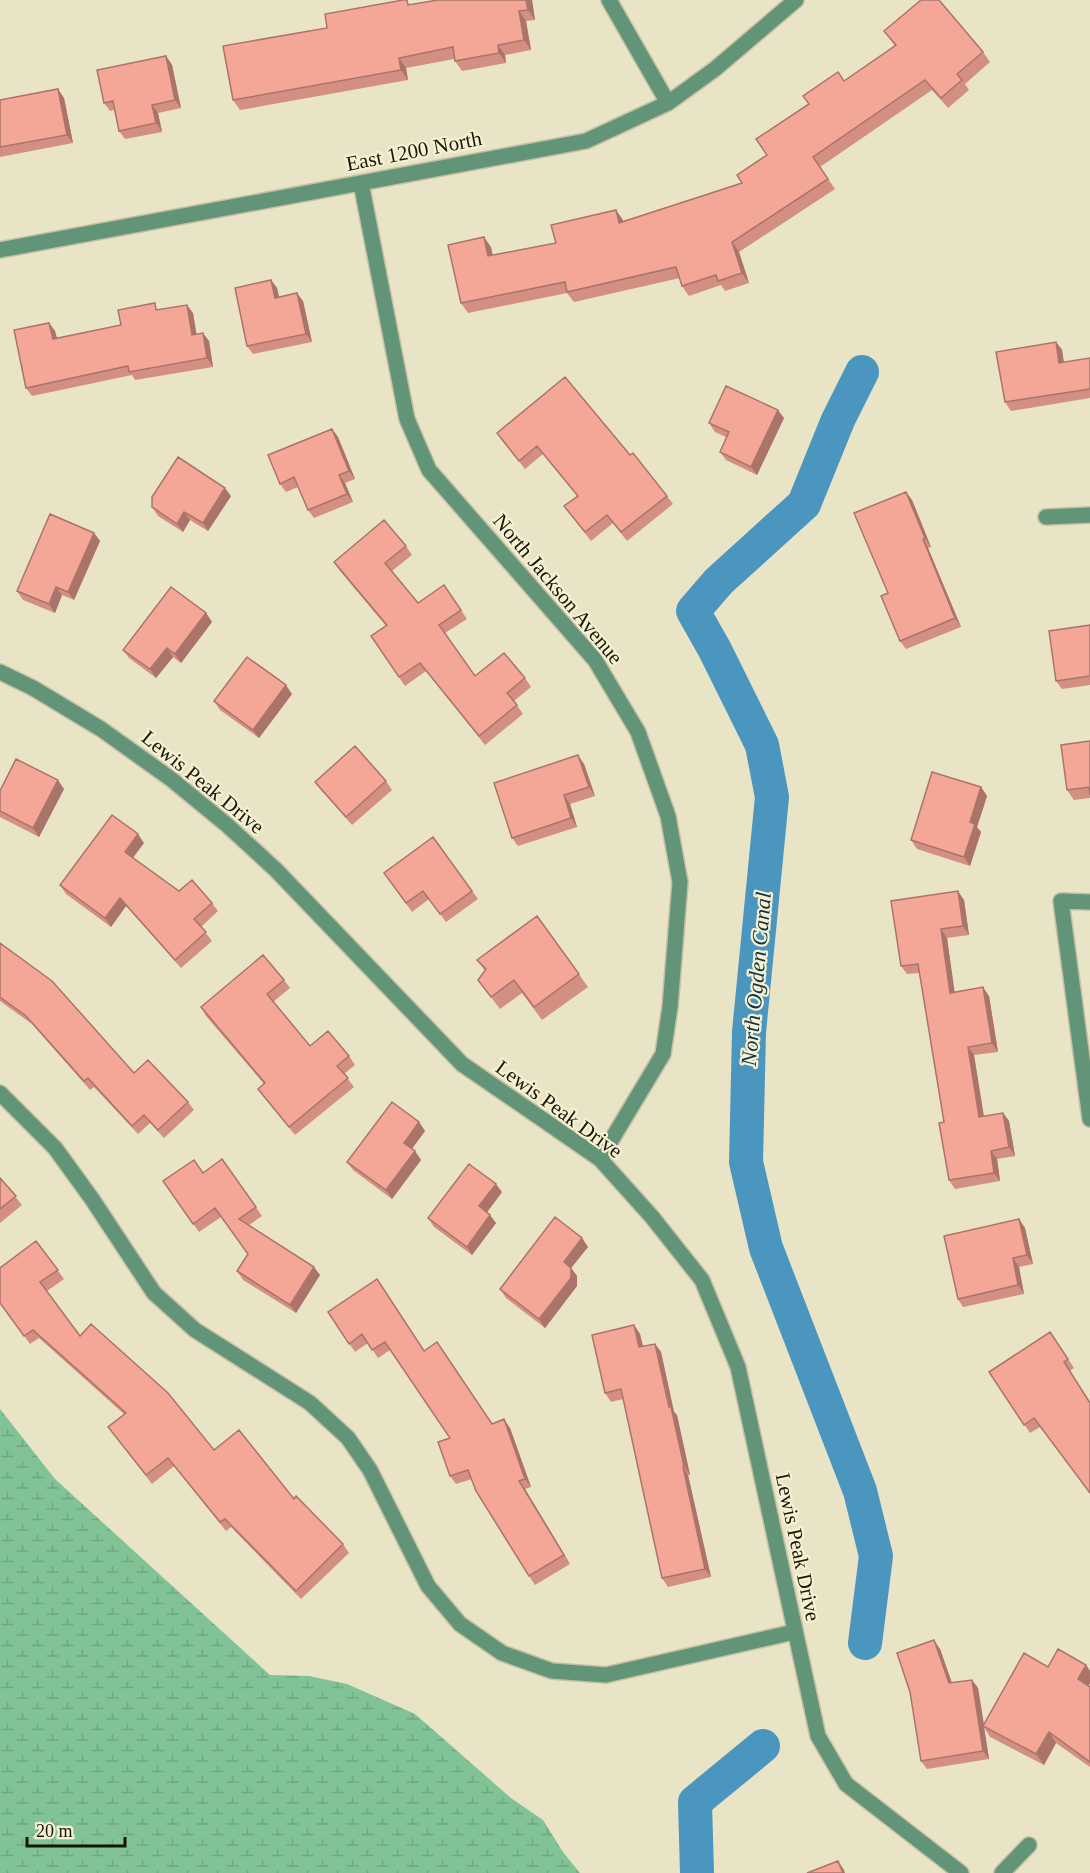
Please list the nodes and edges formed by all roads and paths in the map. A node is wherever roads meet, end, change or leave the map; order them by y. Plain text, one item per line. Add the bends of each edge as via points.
1 (609, 0) edge
2 (796, 0) edge
3 (668, 103) junction
4 (361, 183) junction
5 (0, 250) edge
6 (1090, 516) edge
7 (1046, 517) dead end
8 (0, 672) edge
9 (1090, 902) edge
10 (0, 1094) edge
11 (1090, 1119) edge
12 (600, 1159) junction
13 (794, 1632) junction
14 (1029, 1845) dead end
15 (962, 1873) edge
16 (1002, 1873) edge

1 - 3 street
2 - 3 street, East 1200 North
3 - 4 street, East 1200 North via 586,141
4 - 5 street, East 1200 North
4 - 12 street, North Jackson Avenue via 407,419 429,470 595,660 638,732 668,816 680,882 663,1054
6 - 7 street
8 - 12 street, Lewis Peak Drive via 101,729 171,779 276,870 462,1064
9 - 11 street via 1061,901
10 - 13 street via 55,1148 154,1293 195,1329 310,1403 348,1438 370,1470 428,1586 460,1624 502,1653 552,1671 606,1675
12 - 13 street, Lewis Peak Drive via 702,1280 738,1367
13 - 15 street, Lewis Peak Drive via 818,1736 846,1784
14 - 16 street

